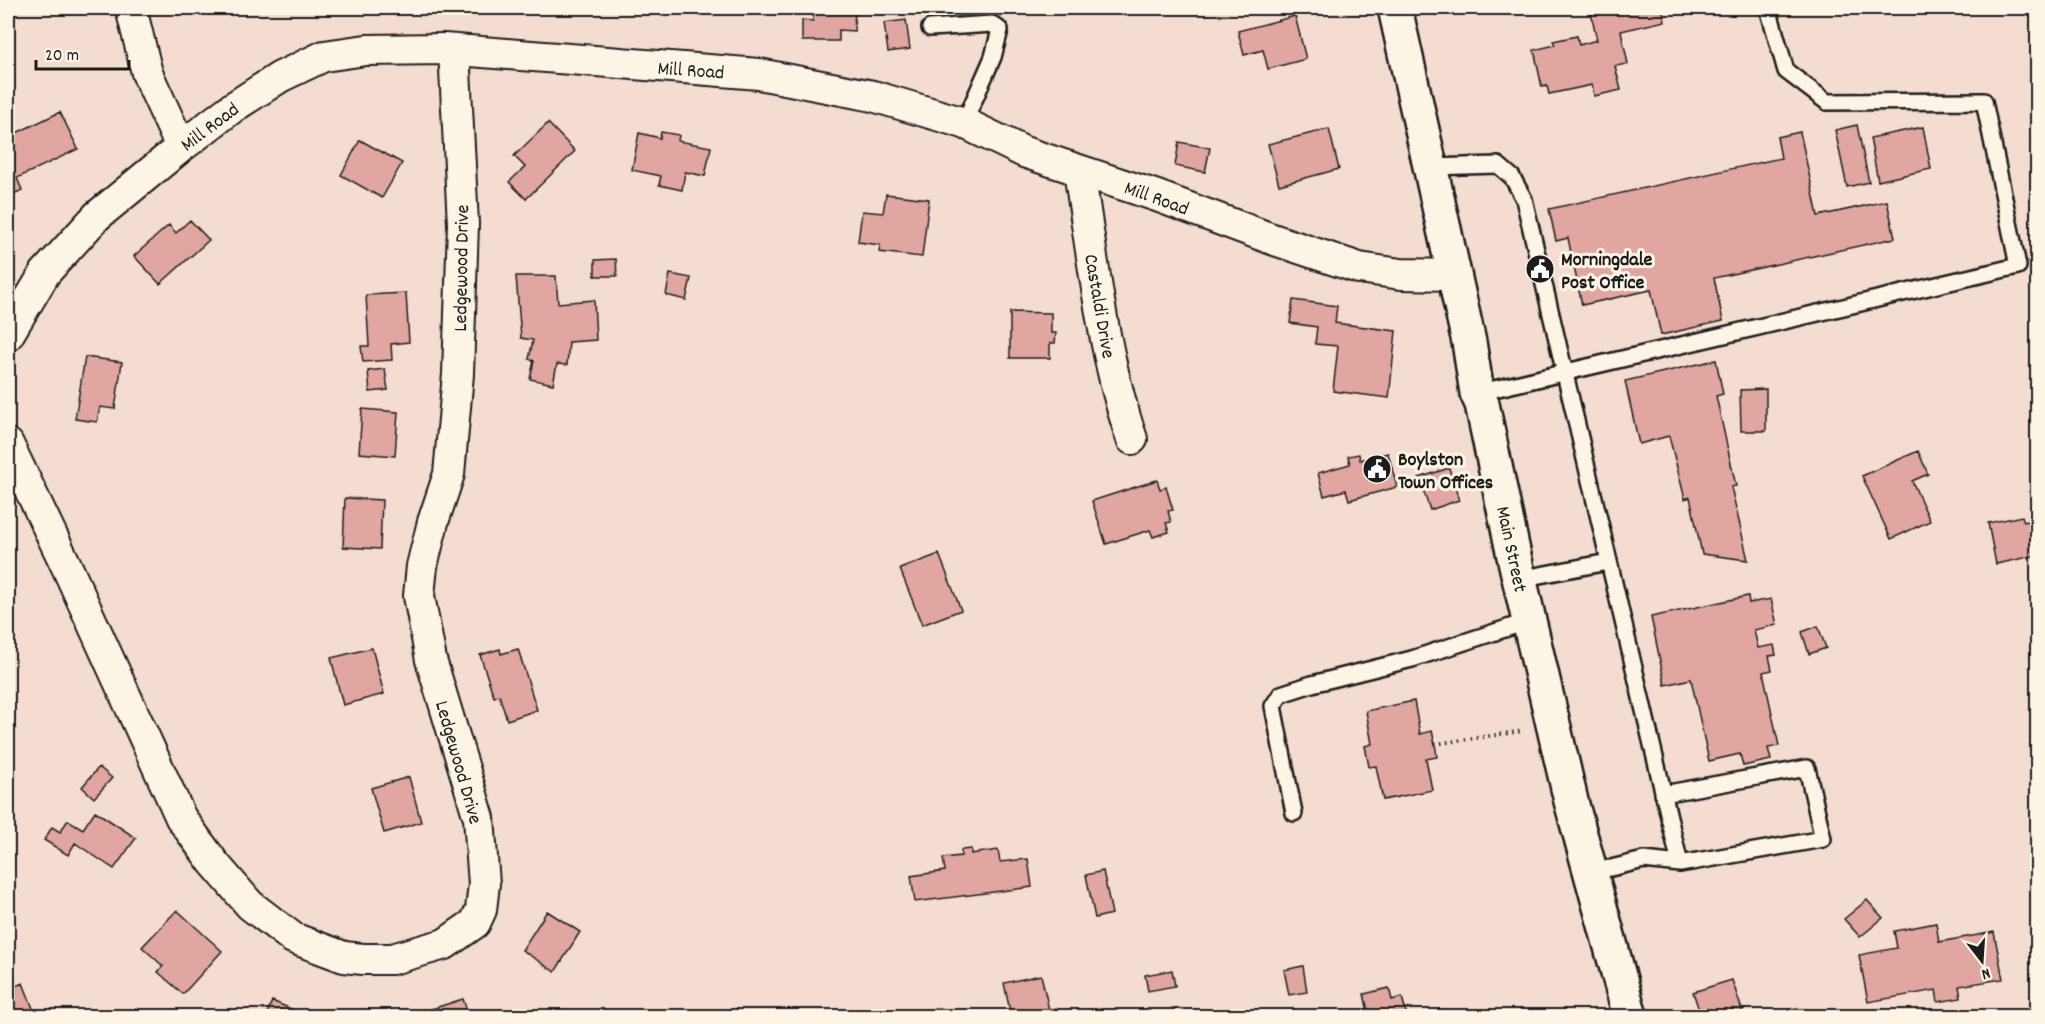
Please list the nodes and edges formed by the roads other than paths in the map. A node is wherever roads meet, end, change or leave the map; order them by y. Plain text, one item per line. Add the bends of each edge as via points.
1 (131, 8) edge
2 (1395, 8) edge
3 (1768, 8) edge
4 (930, 28) dead end
5 (454, 50) junction
6 (964, 123) junction
7 (181, 147) junction
8 (1430, 167) junction
9 (1078, 171) junction
10 (1455, 275) junction
11 (8, 335) edge
12 (1563, 373) junction
13 (1477, 393) junction
14 (1132, 439) dead end
15 (8, 444) edge
16 (1608, 562) junction
17 (1519, 579) junction
18 (1529, 621) junction
19 (1663, 794) junction
20 (1294, 813) dead end
21 (1680, 864) junction
22 (1590, 870) junction
23 (1630, 1017) edge

1 - 7 street via 147,73
2 - 8 main road, Main Street
3 - 12 lane via 1786,71 1827,102 1984,101 2018,266
4 - 6 lane via 992,24 1000,30 993,57
5 - 6 street, Mill Road via 759,74 873,96
5 - 7 street, Mill Road via 366,50 324,56 280,77
5 - 15 street, Ledgewood Drive via 463,224 458,374 449,474 422,566 419,596 431,660 479,818 484,884 475,923 445,944 392,959 363,959 344,957 293,938 250,905 181,818
6 - 9 street, Mill Road via 1023,152
7 - 11 street, Mill Road via 97,216 45,273
8 - 10 main road, Main Street
8 - 12 lane via 1498,165 1512,177 1524,200
9 - 10 street, Mill Road via 1359,268
9 - 14 street, Castaldi Drive via 1110,361
10 - 13 main road, Main Street
12 - 13 lane
12 - 16 lane
13 - 17 main road, Main Street
16 - 17 lane
16 - 19 lane
17 - 18 main road, Main Street
18 - 20 lane via 1412,659 1281,694 1273,706
18 - 22 main road, Main Street
19 - 21 lane
19 - 21 lane via 1807,768 1823,839
21 - 22 lane via 1644,860
22 - 23 main road, Main Street

